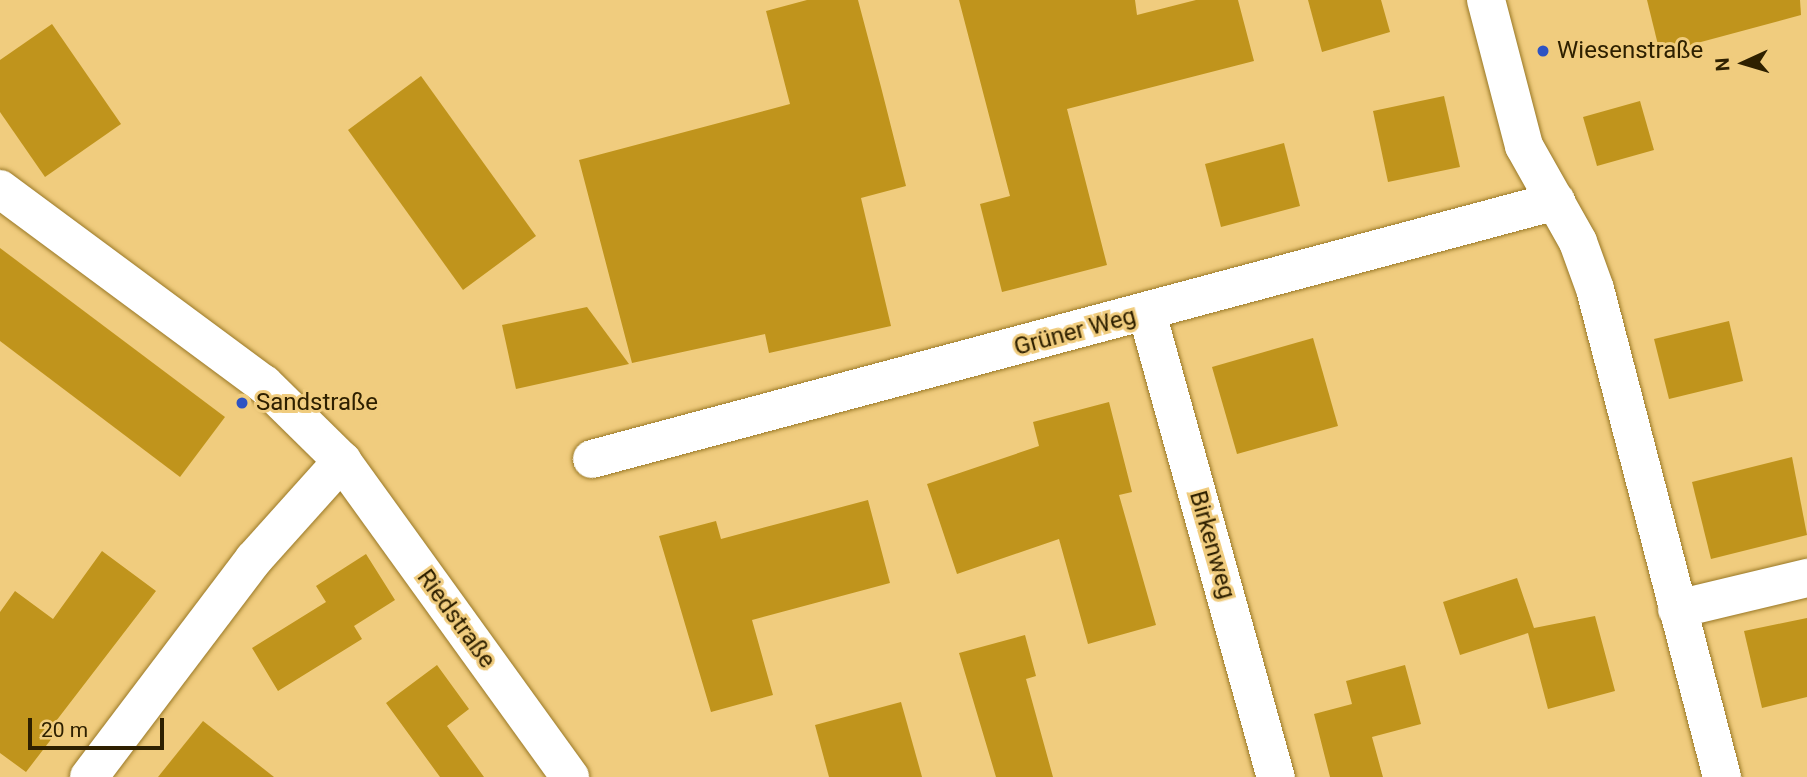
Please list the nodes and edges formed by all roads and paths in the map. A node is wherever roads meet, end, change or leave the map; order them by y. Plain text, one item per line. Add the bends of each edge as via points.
1 (1486, 0) edge
2 (0, 189) edge
3 (1556, 201) junction
4 (1147, 313) junction
5 (592, 459) dead end
6 (342, 461) junction
7 (1807, 579) edge
8 (1677, 609) junction
9 (89, 777) edge
10 (570, 777) edge
11 (1276, 777) edge
12 (1722, 777) edge

1 - 3 street via 1524,146
2 - 6 street via 264,384
3 - 4 street, Grüner Weg
3 - 8 street via 1595,289
4 - 5 street, Grüner Weg
4 - 11 street, Birkenweg
6 - 9 street via 254,559
6 - 10 street, Riedstraße
7 - 8 street
8 - 12 street

